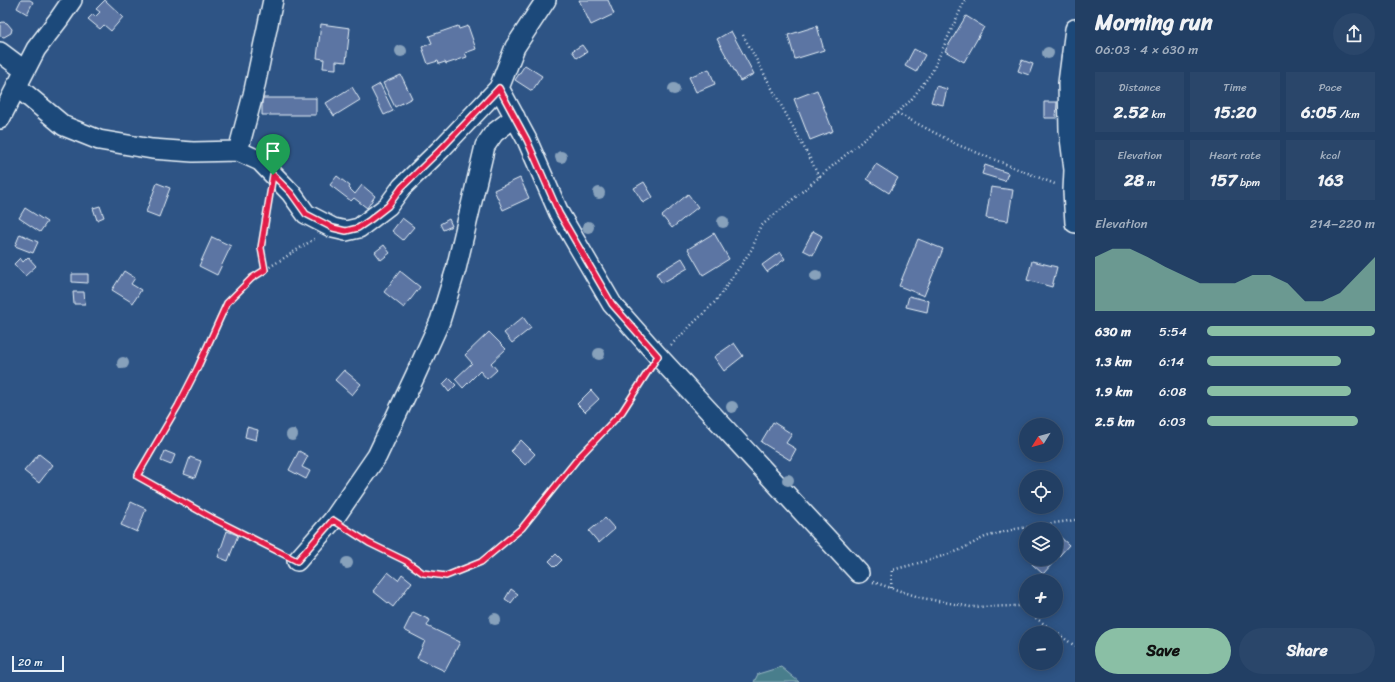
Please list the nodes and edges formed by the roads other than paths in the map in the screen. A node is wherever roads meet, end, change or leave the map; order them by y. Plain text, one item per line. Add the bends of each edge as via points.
1 (72, 0) edge
2 (273, 0) edge
3 (546, 0) edge
4 (1075, 29) edge
5 (0, 52) edge
6 (20, 78) junction
7 (499, 88) junction
8 (515, 118) junction
9 (0, 119) edge
10 (238, 151) junction
11 (1075, 223) edge
12 (297, 561) road end
13 (859, 573) road end

1 - 6 street via 36,49
2 - 10 street
3 - 7 street via 515,47
4 - 11 street via 1068,83
5 - 6 street
6 - 9 street
6 - 10 street via 64,126 99,140 152,149 193,152
7 - 8 street
7 - 10 street via 402,187 388,206 358,228 346,231 333,228 306,214 291,193 260,161
8 - 12 street via 494,133 485,146 456,269 440,322 377,456 333,520
8 - 13 street via 559,213 612,304

